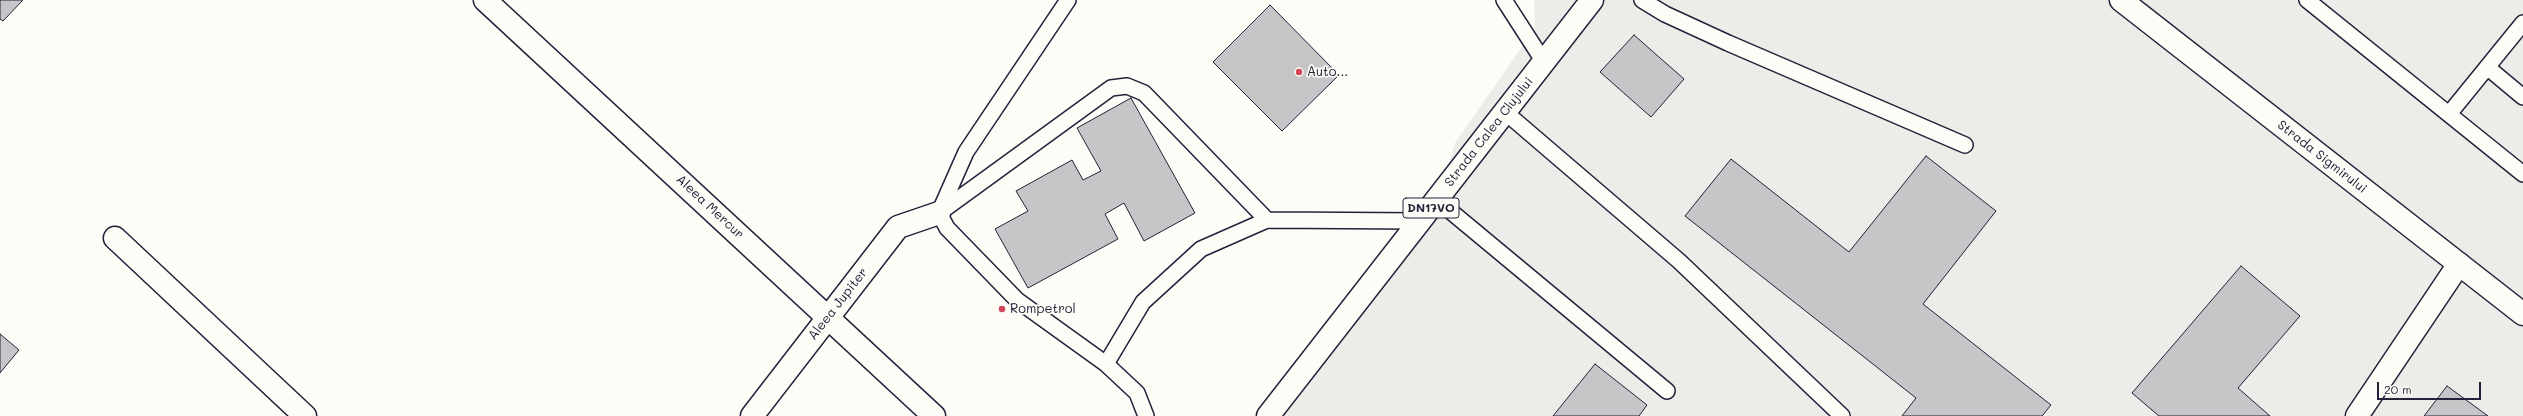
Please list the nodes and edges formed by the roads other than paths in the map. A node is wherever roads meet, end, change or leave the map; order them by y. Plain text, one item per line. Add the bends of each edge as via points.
1 (485, 0) edge
2 (1068, 0) edge
3 (1504, 0) edge
4 (1592, 0) edge
5 (1642, 0) edge
6 (2122, 0) edge
7 (2307, 0) edge
8 (2523, 22) edge
9 (1544, 62) junction
10 (2487, 67) junction
11 (2523, 97) edge
12 (1505, 112) junction
13 (2449, 114) junction
14 (1965, 145) dead end
15 (2523, 174) edge
16 (1437, 200) junction
17 (939, 213) junction
18 (1266, 220) junction
19 (1421, 221) junction
20 (115, 238) dead end
21 (2459, 264) junction
22 (2523, 314) edge
23 (829, 316) junction
24 (1106, 364) junction
25 (1667, 391) dead end
26 (305, 416) edge
27 (752, 416) edge
28 (934, 416) edge
29 (1146, 416) edge
30 (1268, 416) edge
31 (1842, 416) edge
32 (2357, 416) edge

1 - 23 main road, Aleea Mercur
2 - 17 lane via 966,152
3 - 9 lane
4 - 9 main road, Strada Calea Clujului / DN17VO
5 - 14 lane via 1665,14 1728,43
6 - 21 main road, Strada Sigmirului
7 - 13 lane
8 - 10 lane
9 - 12 main road, Strada Calea Clujului / DN17VO
10 - 11 lane
10 - 13 lane
12 - 16 main road, Strada Calea Clujului / DN17VO
12 - 31 lane via 1680,261
13 - 15 lane
16 - 19 main road, Strada Calea Clujului / DN17VO
16 - 25 lane
17 - 18 lane via 1111,88 1127,86 1144,93
17 - 23 main road, Aleea Jupiter via 898,227
17 - 24 lane via 947,228 1018,300
18 - 19 lane
18 - 24 lane via 1201,249 1143,302
19 - 30 main road, Strada Calea Clujului / DN17VO
20 - 26 main road
21 - 22 main road, Strada Sigmirului
21 - 32 main road
23 - 27 main road, Aleea Jupiter
23 - 28 main road, Aleea Mercur
24 - 29 lane via 1137,393

